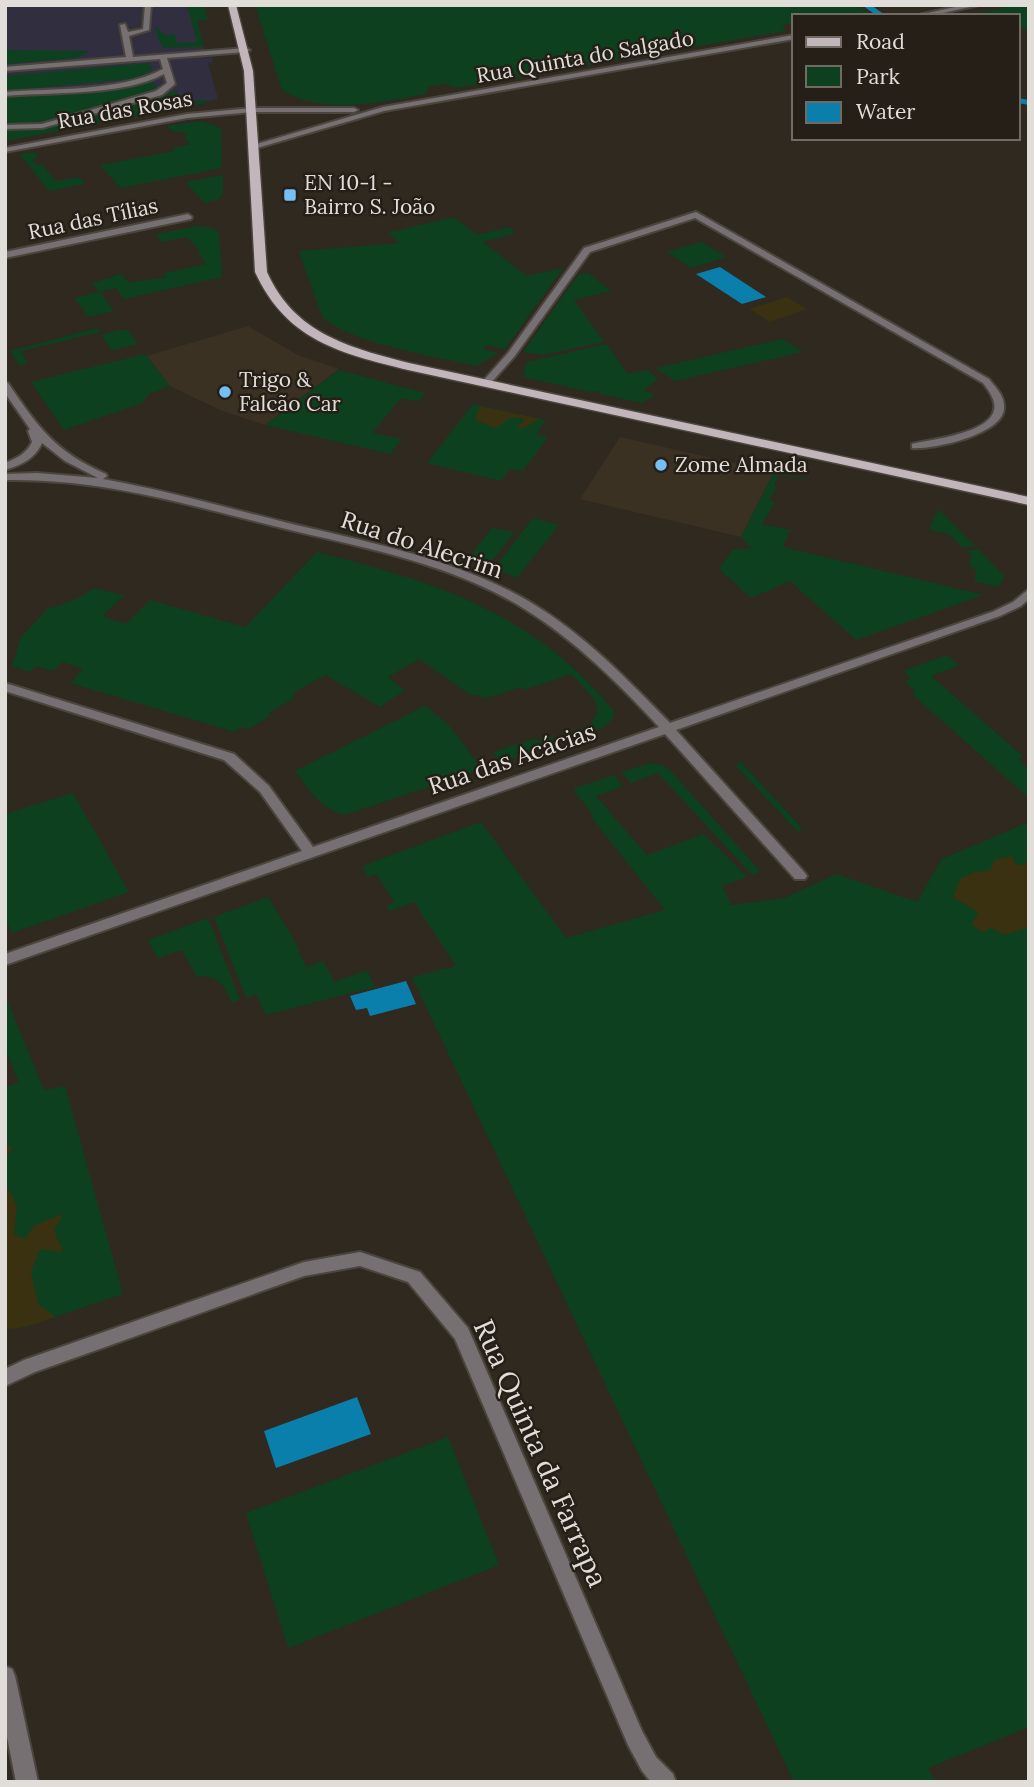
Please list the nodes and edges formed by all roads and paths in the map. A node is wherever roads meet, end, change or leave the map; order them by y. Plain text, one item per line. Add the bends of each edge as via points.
1 (148, 5) edge
2 (232, 5) edge
3 (975, 5) edge
4 (928, 14) edge
5 (123, 25) dead end
6 (125, 36) junction
7 (792, 37) edge
8 (246, 50) junction
9 (163, 57) junction
10 (130, 59) junction
11 (5, 69) edge
12 (167, 70) junction
13 (5, 94) edge
14 (383, 109) junction
15 (252, 110) junction
16 (5, 127) edge
17 (254, 146) junction
18 (5, 150) edge
19 (188, 217) dead end
20 (5, 255) edge
21 (486, 383) junction
22 (5, 385) edge
23 (32, 426) junction
24 (916, 446) dead end
25 (5, 467) edge
26 (5, 477) edge
27 (144, 489) junction
28 (1029, 501) edge
29 (1029, 592) edge
30 (5, 687) edge
31 (667, 729) junction
32 (311, 854) junction
33 (800, 876) dead end
34 (5, 960) edge
35 (5, 1377) edge
36 (5, 1676) edge
37 (27, 1782) edge
38 (664, 1782) edge

1 - 6 street via 146,30
2 - 8 main road
3 - 4 street
5 - 6 street
6 - 10 street
7 - 14 street, Rua Quinta do Salgado
8 - 9 street
8 - 15 main road
9 - 10 street
9 - 12 street
10 - 11 street
12 - 13 street via 130,83
12 - 16 street via 169,87 152,95 42,126
14 - 15 street, Rua Quinta do Salgado
14 - 17 street, Rua Quinta do Salgado
15 - 17 main road
15 - 18 street, Rua das Rosas via 169,118
17 - 21 main road via 261,272 285,313 311,333 352,350
19 - 20 street, Rua das Tílias
21 - 24 street via 587,250 696,215 986,381 1003,401 1000,422 990,429
21 - 28 main road
22 - 23 street
23 - 25 street via 37,442 33,451
23 - 27 street via 42,441 80,467
26 - 27 street, Rua do Alecrim via 69,477
27 - 31 street, Rua do Alecrim via 395,554 498,590 586,647
29 - 31 street, Rua das Acácias via 996,614
30 - 32 street via 229,757 265,787
31 - 32 street, Rua das Acácias
31 - 33 street, Rua do Alecrim
32 - 34 street, Rua das Acácias
35 - 38 street, Rua Quinta da Farrapa via 304,1269 360,1259 414,1277 462,1334 635,1738
36 - 37 street

